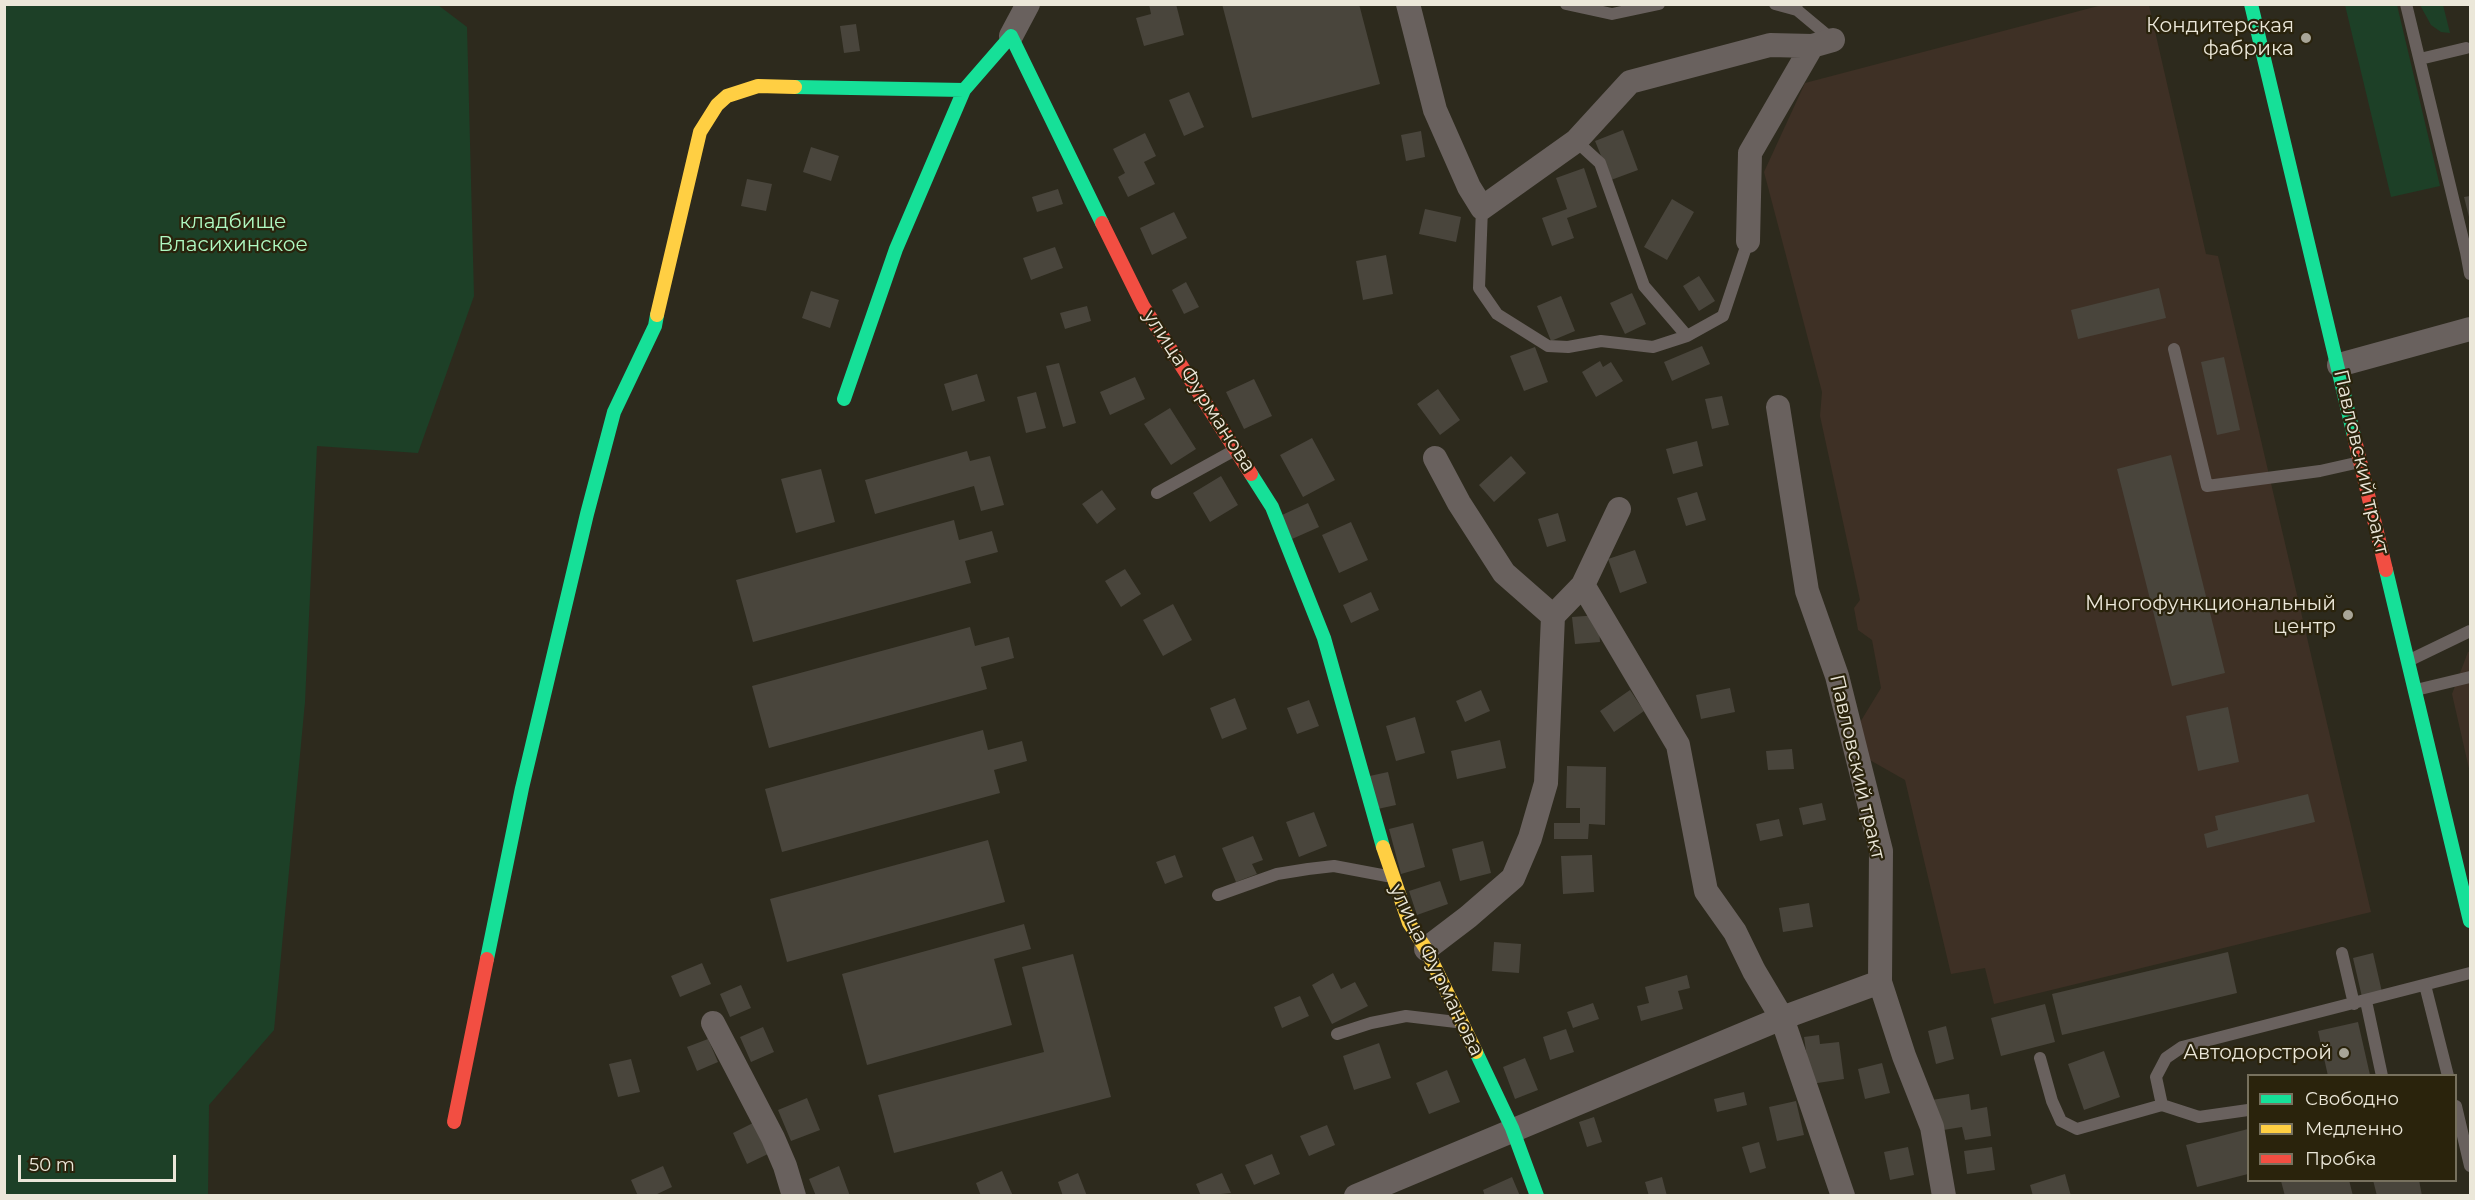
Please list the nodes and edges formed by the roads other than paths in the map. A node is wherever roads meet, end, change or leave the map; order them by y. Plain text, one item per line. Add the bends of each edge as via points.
1 (1028, 4) edge
2 (1408, 4) edge
3 (1566, 4) edge
4 (1659, 4) edge
5 (1775, 4) edge
6 (2251, 4) edge
7 (2406, 4) edge
8 (1794, 6) edge
9 (1011, 36) junction
10 (1822, 43) junction
11 (2466, 48) dead end
12 (2420, 59) junction
13 (964, 90) junction
14 (1576, 141) junction
15 (1482, 208) junction
16 (1748, 241) joint
17 (2468, 251) edge
18 (2470, 274) edge
19 (2470, 329) edge
20 (1687, 336) junction
21 (2174, 349) dead end
22 (2339, 365) junction
23 (844, 399) dead end
24 (1778, 408) dead end
25 (1237, 449) junction
26 (1435, 458) dead end
27 (2361, 462) junction
28 (1157, 494) dead end
29 (1619, 509) dead end
30 (1582, 585) junction
31 (1553, 616) junction
32 (2470, 631) edge
33 (2409, 661) junction
34 (2470, 677) edge
35 (2416, 690) junction
36 (1391, 877) junction
37 (1218, 895) dead end
38 (2470, 921) edge
39 (1426, 949) junction
40 (2342, 953) dead end
41 (2470, 973) edge
42 (1880, 982) junction
43 (2425, 985) junction
44 (2360, 1002) junction
45 (1782, 1018) junction
46 (1461, 1022) junction
47 (713, 1023) dead end
48 (1337, 1034) dead end
49 (2040, 1058) dead end
50 (2381, 1074) edge
51 (2447, 1074) edge
52 (2162, 1105) junction
53 (2247, 1110) edge
54 (2457, 1110) edge
55 (454, 1122) dead end
56 (1512, 1128) junction
57 (2470, 1166) edge
58 (794, 1196) edge
59 (1356, 1196) edge
60 (1537, 1196) edge
61 (1842, 1196) edge
62 (1944, 1196) edge

1 - 9 street
2 - 15 street via 1435,110 1469,188
3 - 4 lane via 1612,14
5 - 8 lane
6 - 22 street, Павловский тракт
7 - 12 lane
8 - 10 lane
9 - 13 street
9 - 25 street, улица Фурманова via 1143,306
10 - 14 street via 1770,45 1630,82
10 - 16 street via 1750,153
11 - 12 lane
12 - 17 lane
13 - 23 street via 896,249
13 - 55 street via 758,86 727,96 700,132 654,326 614,412 587,514 522,788
14 - 15 street
14 - 20 lane via 1600,163 1644,286
15 - 20 lane via 1479,288 1497,314 1548,346 1602,341 1653,347
16 - 20 lane via 1723,316
17 - 18 lane
19 - 22 street
21 - 27 lane via 2207,486
22 - 27 street, Павловский тракт
24 - 42 street, Павловский тракт via 1807,591 1837,676 1881,851
25 - 28 lane
25 - 36 street, улица Фурманова via 1272,507 1324,638
26 - 31 street via 1504,573
27 - 33 street, Павловский тракт
29 - 30 street
30 - 31 street
30 - 45 street via 1678,745 1707,891 1735,932
31 - 39 street via 1546,783 1530,838 1513,878
32 - 33 lane
33 - 35 street, Павловский тракт
34 - 35 lane
35 - 38 street, Павловский тракт
36 - 37 lane via 1334,867 1308,869 1277,874
36 - 39 street, улица Фурманова via 1409,923
39 - 46 street, улица Фурманова
40 - 44 lane
41 - 43 lane
42 - 45 street
42 - 62 street, Павловский тракт via 1932,1127
43 - 44 lane
43 - 51 lane
44 - 50 lane
44 - 52 lane via 2182,1047 2166,1058 2156,1077
45 - 56 street
45 - 61 street
46 - 48 lane via 1406,1016
46 - 56 street, улица Фурманова
47 - 58 street via 773,1138
49 - 52 lane via 2061,1121 2077,1129
52 - 53 lane via 2199,1117
54 - 57 lane
56 - 59 street
56 - 60 street, улица Фурманова

